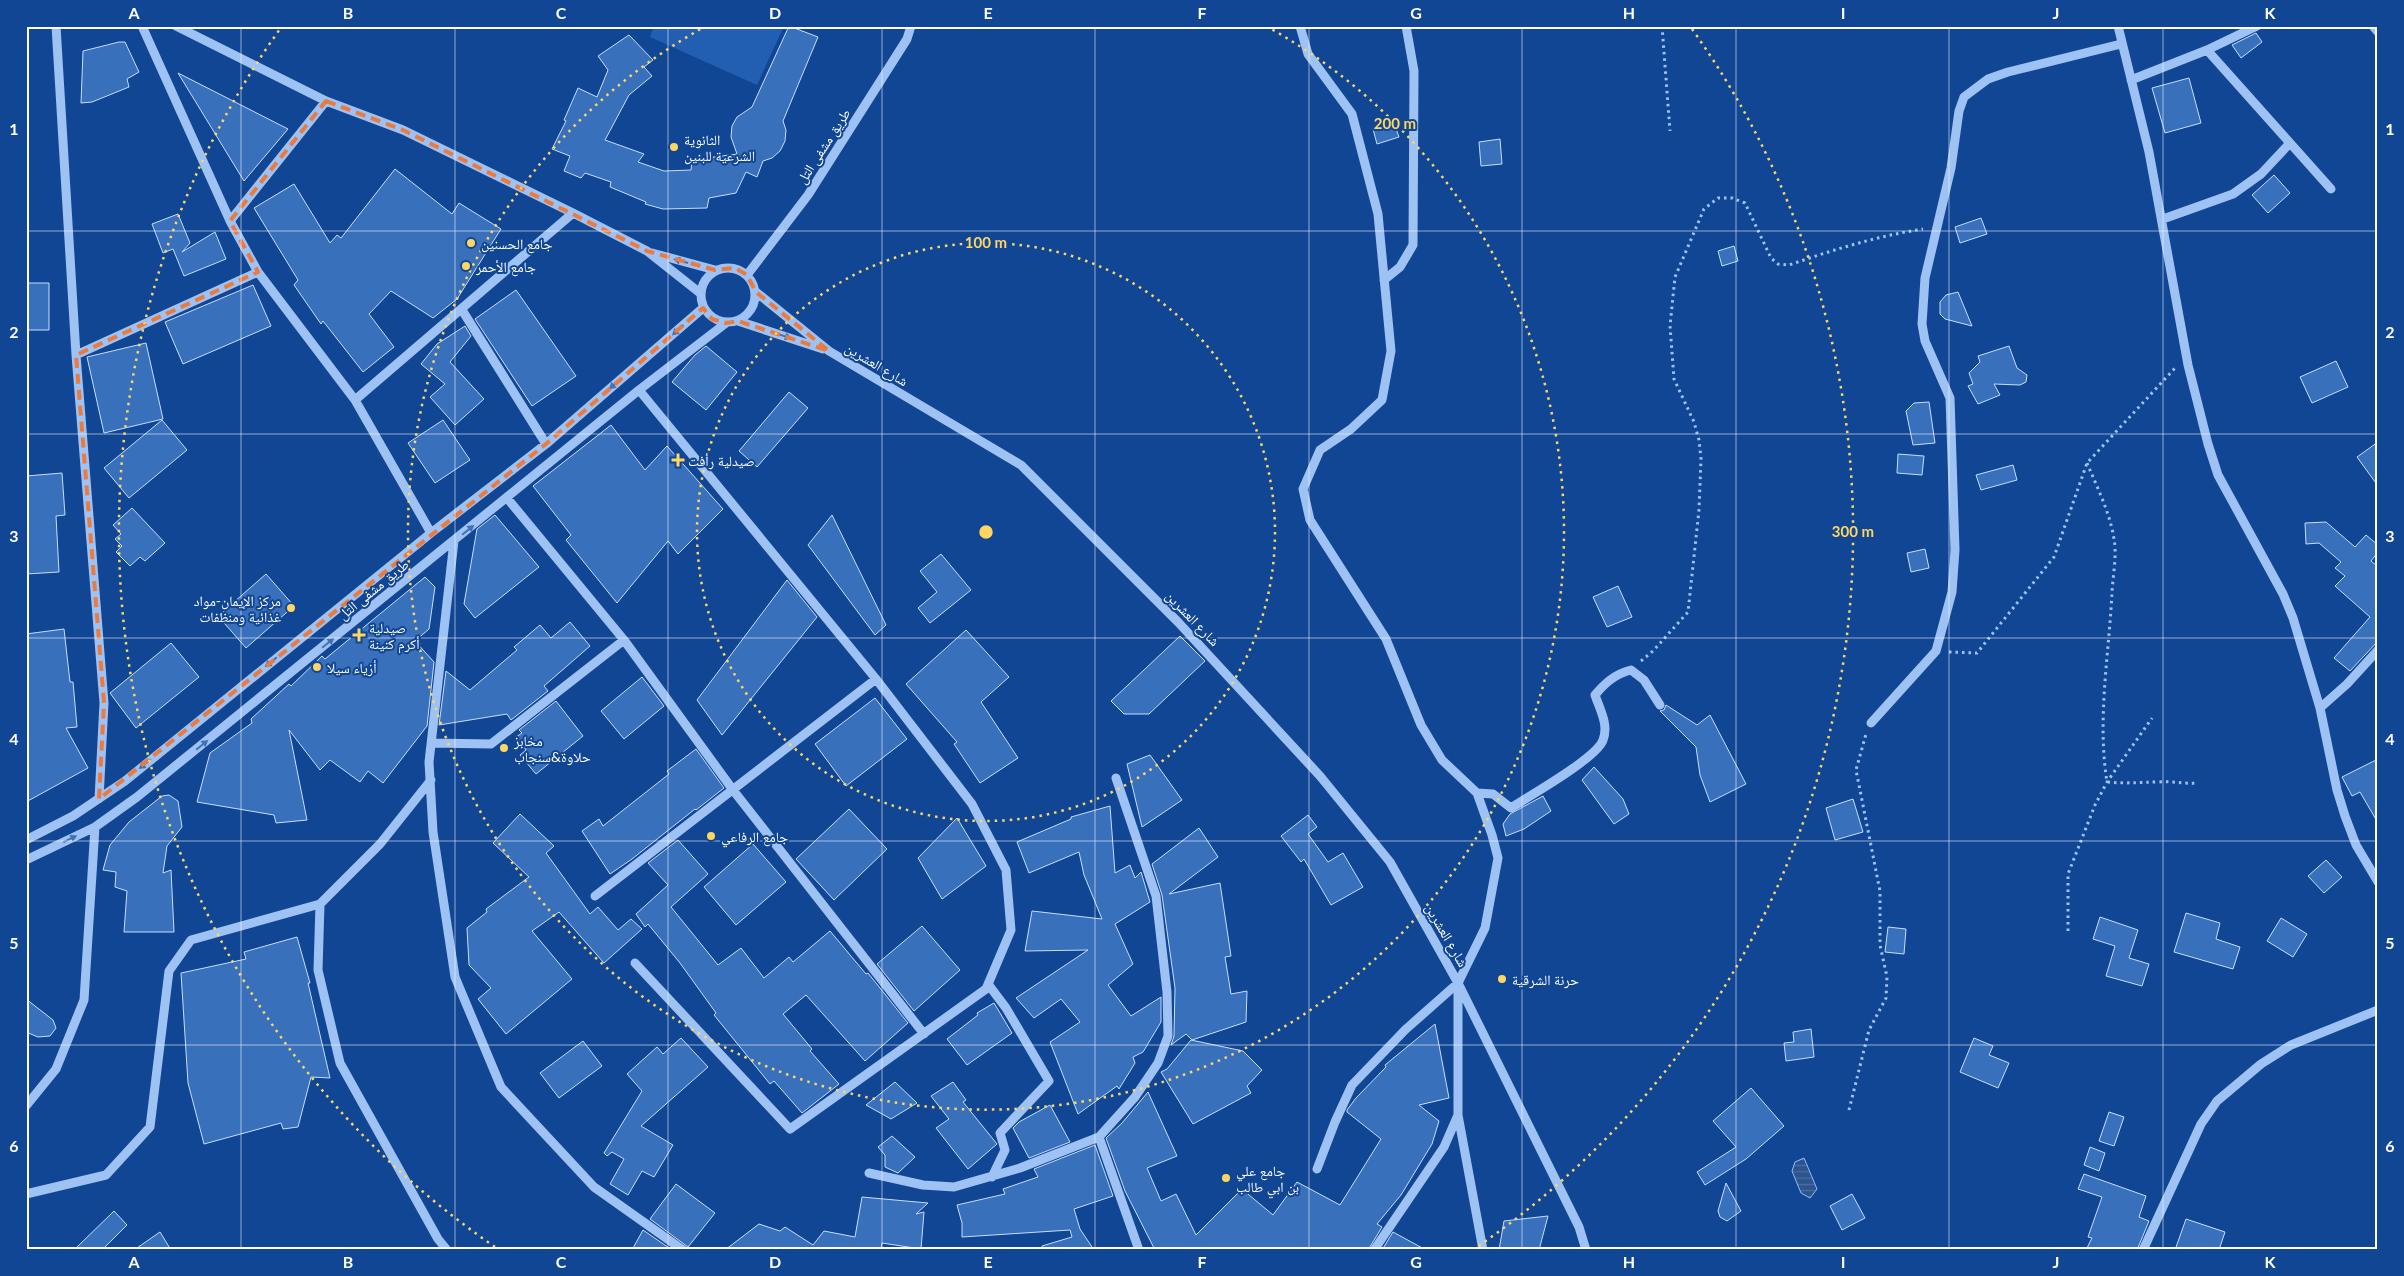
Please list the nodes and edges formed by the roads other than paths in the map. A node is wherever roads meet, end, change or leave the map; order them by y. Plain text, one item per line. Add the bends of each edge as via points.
1 (56, 26) edge
2 (142, 26) edge
3 (176, 26) edge
4 (911, 26) edge
5 (1300, 26) edge
6 (1406, 26) edge
7 (2118, 26) edge
8 (2257, 26) edge
9 (2373, 26) edge
10 (2378, 32) edge
11 (2121, 44) junction
12 (2208, 50) junction
13 (2131, 80) junction
14 (326, 101) junction
15 (2290, 143) junction
16 (2331, 189) dead end
17 (573, 213) junction
18 (2163, 219) junction
19 (230, 221) junction
20 (647, 251) junction
21 (715, 270) junction
22 (258, 272) junction
23 (747, 275) junction
24 (1384, 280) junction
25 (756, 292) junction
26 (700, 293) junction
27 (703, 308) junction
28 (462, 310) junction
29 (738, 321) junction
30 (726, 323) junction
31 (829, 351) junction
32 (76, 355) junction
33 (639, 390) junction
34 (354, 400) junction
35 (546, 444) junction
36 (507, 498) junction
37 (431, 533) junction
38 (454, 541) junction
39 (624, 640) junction
40 (2378, 650) edge
41 (876, 679) junction
42 (1660, 705) dead end
43 (2320, 708) junction
44 (1871, 723) road end
45 (432, 743) junction
46 (1116, 778) dead end
47 (431, 780) junction
48 (733, 790) junction
49 (1476, 793) junction
50 (99, 799) junction
51 (95, 827) junction
52 (26, 840) edge
53 (26, 860) edge
54 (2378, 882) edge
55 (595, 896) dead end
56 (320, 904) junction
57 (636, 963) dead end
58 (1458, 983) junction
59 (988, 984) junction
60 (2378, 1010) edge
61 (924, 1034) junction
62 (26, 1106) edge
63 (1458, 1115) junction
64 (1099, 1137) junction
65 (1317, 1169) dead end
66 (869, 1173) dead end
67 (992, 1177) junction
68 (26, 1194) edge
69 (446, 1250) edge
70 (682, 1250) edge
71 (1139, 1250) edge
72 (1374, 1250) edge
73 (1483, 1250) edge
74 (1586, 1250) edge
75 (2143, 1250) edge

1 - 32 street
2 - 19 street
3 - 14 street
4 - 23 street, طريق مشفى التل via 907,39 808,195
5 - 24 street via 1308,54 1352,114 1378,214
6 - 24 street via 1414,71 1413,245 1400,267
7 - 11 street
8 - 12 street
9 - 10 street
11 - 13 street
11 - 44 street via 1995,76 1964,97 1925,278 1922,324 1925,341 1950,398 1955,550 1952,592 1936,651
12 - 13 street
12 - 15 street
13 - 18 street
14 - 17 street via 403,130
14 - 19 street
15 - 16 street
15 - 18 street via 2261,174 2233,194
17 - 20 street
17 - 28 street
18 - 43 street via 2186,352 2208,444 2218,475 2283,594
19 - 22 street
21 -> 20 street
20 - 26 street
21 - 23 street via 735,268
21 - 26 street via 705,279
22 - 32 street
22 - 34 street
23 - 25 street
24 - 49 street via 1391,351 1382,400 1351,429 1320,450 1303,489 1310,520 1386,639 1421,725 1442,760
25 - 29 street via 748,315
25 - 31 street
26 - 27 street
27 - 30 street via 712,318
27 -> 35 street, طريق مشفى التل
28 - 34 street
28 - 35 street
29 - 30 street
29 -> 31 street
30 - 33 street, طريق مشفى التل
31 - 58 street, شارع العشرين via 1021,465 1178,622 1320,776 1390,862
32 - 50 street via 104,703
33 - 36 street, طريق مشفى التل
33 - 41 street
34 - 37 street
35 - 37 street, طريق مشفى التل
38 -> 36 street, طريق مشفى التل
36 - 39 street
37 -> 50 street, طريق مشفى التل
38 - 45 street
51 -> 38 street, طريق مشفى التل via 159,780
39 - 45 street via 491,744
39 - 48 street
40 - 43 street
41 - 48 street
41 - 59 street via 972,804 1006,870 1011,930
42 - 49 street via 1644,680 1631,670 1622,672 1595,696 1605,722 1603,741 1589,756 1511,808 1492,794
43 - 54 street via 2336,790 2356,845
45 - 47 street
46 - 64 street via 1156,896 1167,992 1168,1036 1158,1063 1135,1097
47 - 56 street via 380,844
47 - 70 street via 433,832 455,977 501,1087 594,1187
48 - 55 street
48 - 61 street
49 - 58 street via 1498,858 1485,928
50 - 52 street, طريق مشفى التل
53 -> 51 street, طريق مشفى التل
51 - 62 street via 84,1000 56,1069
56 - 68 street via 191,940 169,971 150,1127 106,1175
56 - 69 street via 318,970 340,1063
57 - 61 street via 790,1129
58 - 63 street
58 - 65 street via 1405,1030 1352,1085
58 - 74 street, شارع العشرين via 1579,1227
59 - 61 street via 986,989
59 - 67 street via 1049,1081 1000,1133 1005,1150
60 - 75 street via 2291,1045 2261,1064 2217,1101 2201,1124
63 - 72 street via 1444,1147
63 - 73 street
64 - 67 street
64 - 71 street
66 - 67 street via 923,1185 954,1187

